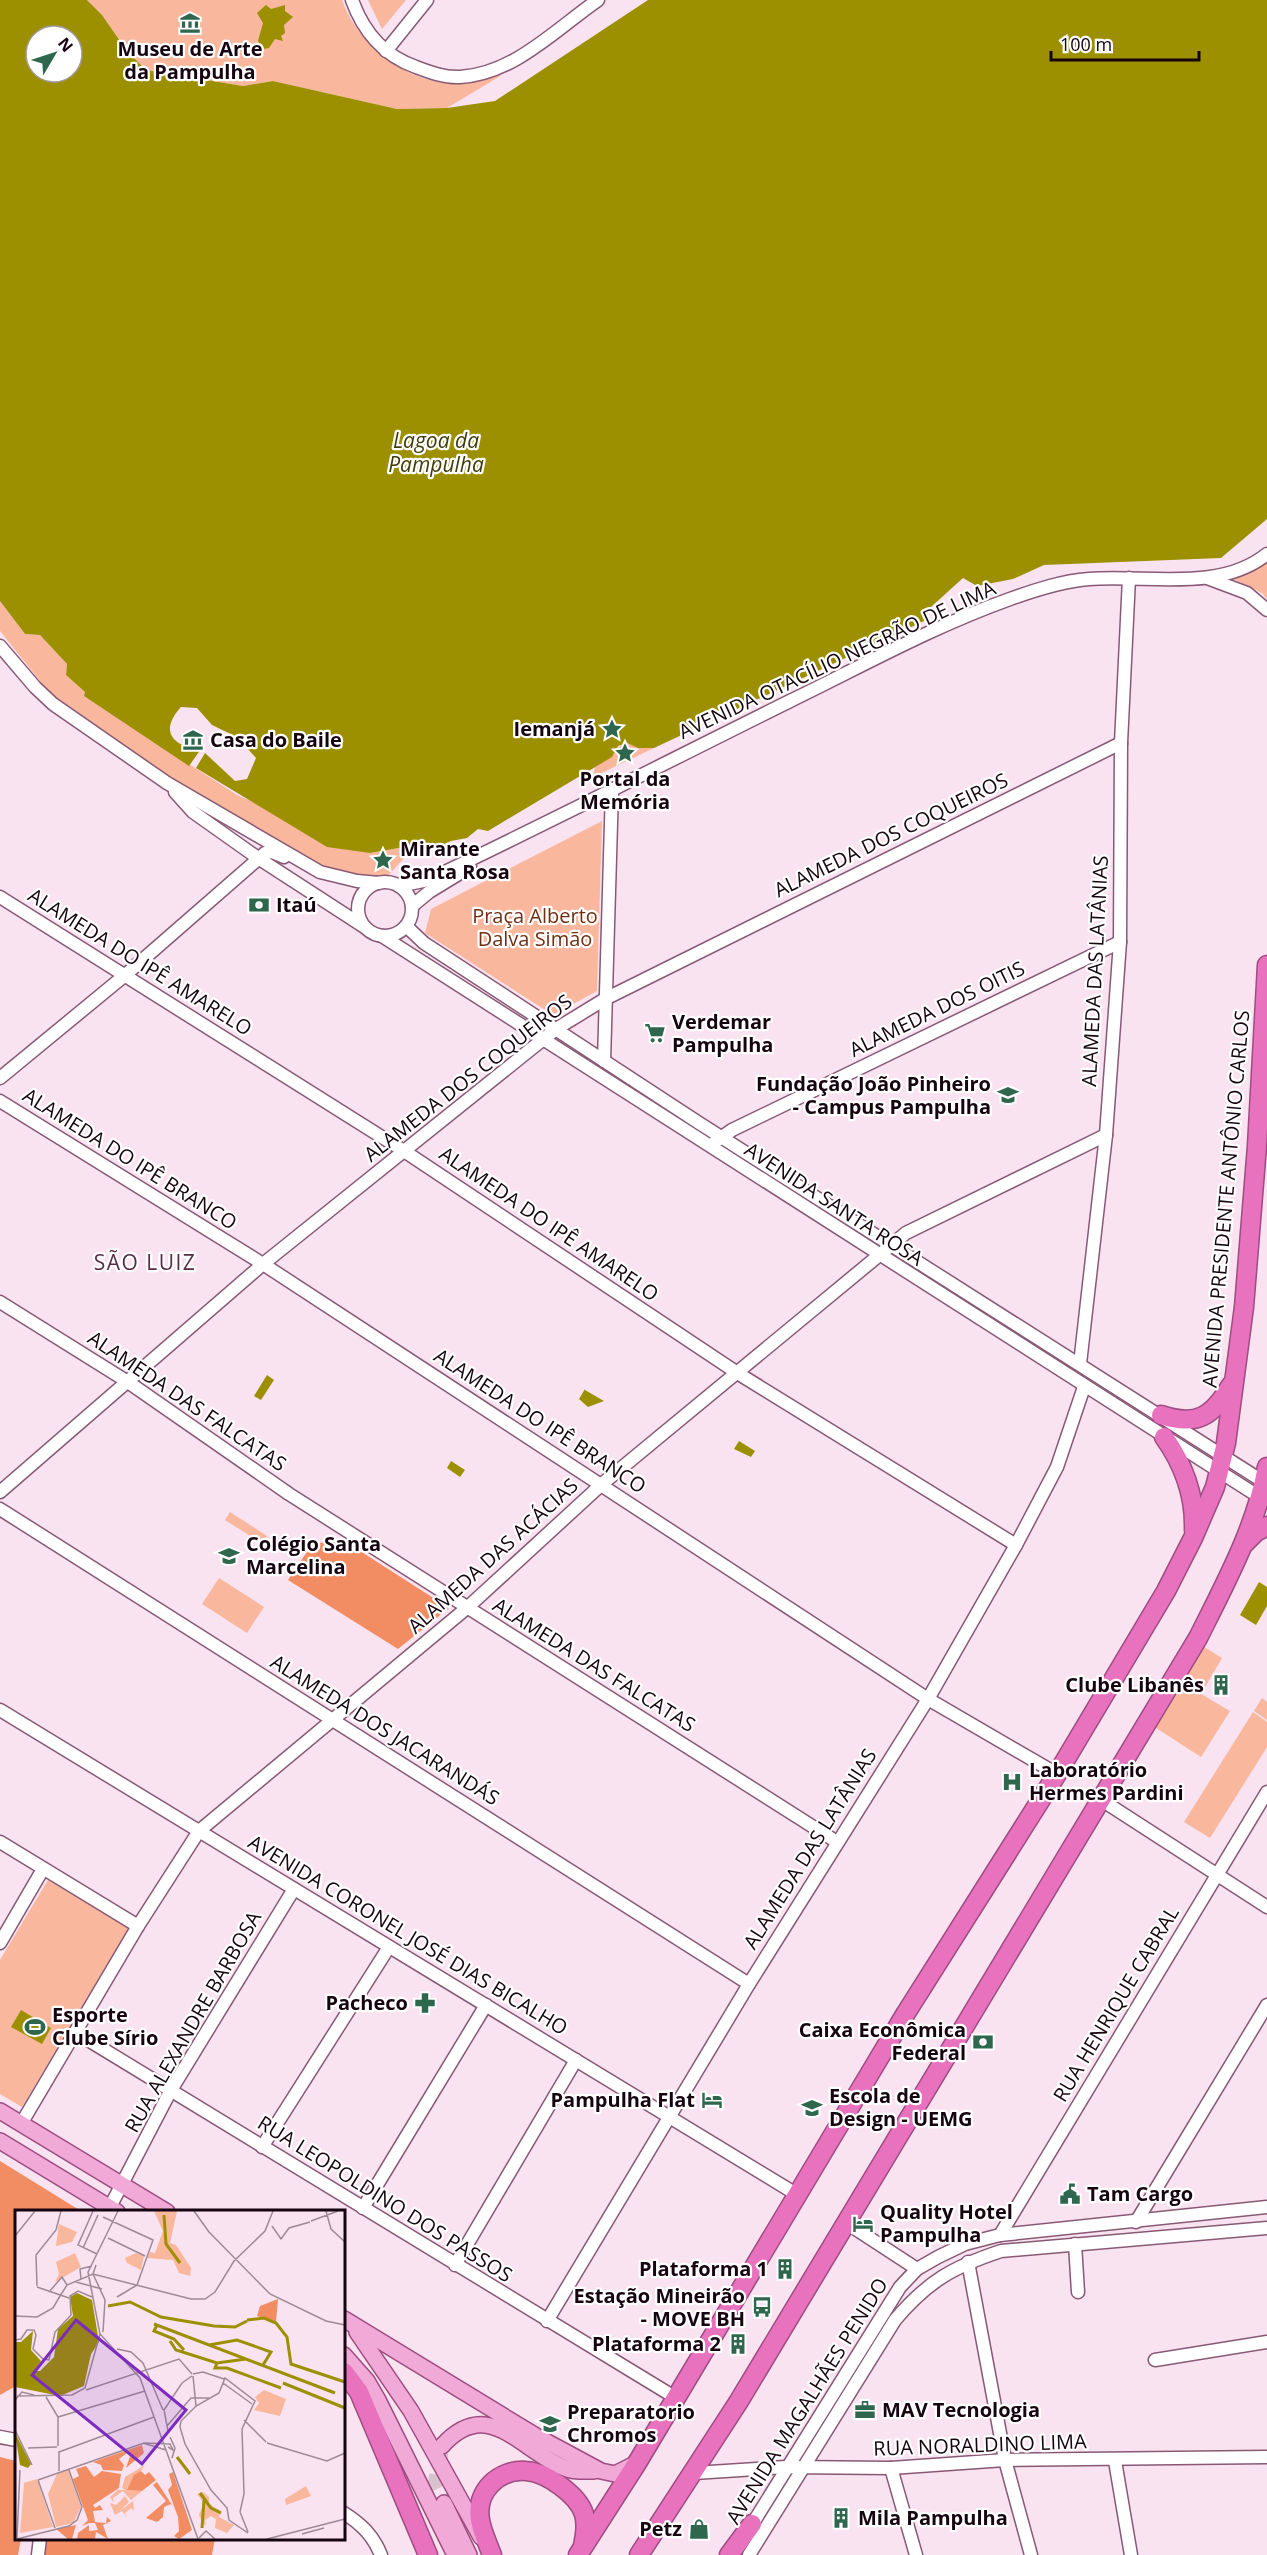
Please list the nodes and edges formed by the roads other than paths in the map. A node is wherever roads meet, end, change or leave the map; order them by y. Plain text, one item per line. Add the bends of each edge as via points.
1 (352, 0) edge
2 (426, 0) edge
3 (598, 0) edge
4 (386, 51) junction
5 (1267, 554) edge
6 (1129, 578) junction
7 (1207, 578) junction
8 (1267, 610) edge
9 (0, 646) edge
10 (1121, 743) junction
11 (167, 783) junction
12 (612, 789) junction
13 (503, 845) junction
14 (258, 858) junction
15 (297, 859) junction
16 (380, 883) junction
17 (399, 886) junction
18 (0, 897) edge
19 (412, 906) junction
20 (406, 926) junction
21 (366, 928) junction
22 (382, 936) junction
23 (1120, 942) junction
24 (1267, 965) edge
25 (124, 976) junction
26 (605, 999) junction
27 (556, 1029) junction
28 (543, 1040) junction
29 (604, 1061) junction
30 (0, 1078) edge
31 (0, 1101) edge
32 (1106, 1135) junction
33 (720, 1137) junction
34 (710, 1148) junction
35 (404, 1151) junction
36 (892, 1244) junction
37 (878, 1256) junction
38 (263, 1264) junction
39 (0, 1302) edge
40 (1080, 1364) junction
41 (739, 1374) junction
42 (1234, 1381) junction
43 (128, 1383) junction
44 (1084, 1387) junction
45 (1161, 1415) junction
46 (1164, 1437) junction
47 (1222, 1464) junction
48 (602, 1484) junction
49 (1265, 1487) edge
50 (0, 1492) edge
51 (0, 1509) edge
52 (1267, 1526) edge
53 (1193, 1538) junction
54 (1016, 1545) junction
55 (1240, 1549) junction
56 (468, 1607) junction
57 (928, 1699) junction
58 (0, 1710) edge
59 (330, 1719) junction
60 (1057, 1774) junction
61 (1267, 1792) edge
62 (1100, 1798) junction
63 (199, 1831) junction
64 (0, 1842) edge
65 (837, 1842) junction
66 (43, 1869) junction
67 (1216, 1875) junction
68 (294, 1889) junction
69 (1267, 1907) edge
70 (138, 1926) junction
71 (0, 1943) edge
72 (389, 1947) junction
73 (749, 1983) junction
74 (1267, 2005) edge
75 (486, 2006) junction
76 (75, 2032) junction
77 (576, 2060) junction
78 (171, 2090) junction
79 (0, 2111) edge
80 (671, 2118) junction
81 (21, 2124) junction
82 (0, 2141) edge
83 (262, 2147) junction
84 (123, 2185) junction
85 (796, 2194) junction
86 (1267, 2207) edge
87 (363, 2208) junction
88 (113, 2209) edge
89 (165, 2210) edge
90 (845, 2222) junction
91 (1136, 2222) junction
92 (1267, 2228) edge
93 (1000, 2235) junction
94 (1075, 2244) junction
95 (968, 2262) junction
96 (455, 2265) junction
97 (917, 2269) junction
98 (1078, 2292) dead end
99 (345, 2321) edge
100 (345, 2321) edge
101 (547, 2321) junction
102 (1267, 2342) edge
103 (345, 2356) edge
104 (1155, 2360) dead end
105 (345, 2373) edge
106 (676, 2398) junction
107 (0, 2437) edge
108 (15, 2440) edge
109 (442, 2446) tunnel mouth
110 (1267, 2457) edge
111 (1005, 2460) junction
112 (1115, 2461) junction
113 (638, 2463) junction
114 (786, 2467) junction
115 (803, 2467) junction
116 (891, 2468) junction
117 (601, 2471) junction
118 (694, 2473) junction
119 (444, 2503) tunnel mouth
120 (345, 2514) edge
121 (752, 2524) junction
122 (40, 2540) edge
123 (914, 2549) edge
124 (580, 2552) edge
125 (38, 2555) edge
126 (381, 2555) edge
127 (428, 2555) edge
128 (455, 2555) edge
129 (469, 2555) edge
130 (492, 2555) edge
131 (639, 2555) edge
132 (729, 2555) edge
133 (735, 2555) edge
134 (749, 2555) edge
135 (904, 2555) edge
136 (1031, 2555) edge
137 (1131, 2555) edge

1 - 4 street via 370,35
2 - 4 street
3 - 4 street via 518,58 495,70 459,77 440,75 407,64
5 - 7 street, AVENIDA OTACÍLIO NEGRÃO DE LIMA via 1258,561
6 - 7 street, AVENIDA OTACÍLIO NEGRÃO DE LIMA
6 - 10 street, ALAMEDA DAS LATÂNIAS
6 - 12 street, AVENIDA OTACÍLIO NEGRÃO DE LIMA via 1087,579 1036,590 955,621
7 - 8 street, AVENIDA OTACÍLIO NEGRÃO DE LIMA via 1247,593
9 - 11 street via 53,704
10 - 23 street, ALAMEDA DAS LATÂNIAS
10 - 26 street, ALAMEDA DOS COQUEIROS
11 - 14 street via 192,812
11 - 15 street
12 - 13 street, AVENIDA OTACÍLIO NEGRÃO DE LIMA
12 - 26 street
13 - 17 street, AVENIDA OTACÍLIO NEGRÃO DE LIMA via 428,880
13 - 19 street, AVENIDA OTACÍLIO NEGRÃO DE LIMA
14 - 15 street via 272,852
14 - 21 street
14 - 25 street
15 - 16 street via 320,872
16 - 17 street
16 - 21 street via 360,897 358,914
17 - 19 street
18 - 25 street, ALAMEDA DO IPÊ AMARELO
19 - 20 street
20 - 22 street
20 - 27 street, AVENIDA SANTA ROSA via 424,943
21 - 22 street
22 - 28 street, AVENIDA SANTA ROSA
23 - 32 street, ALAMEDA DAS LATÂNIAS
23 - 33 street, ALAMEDA DOS OITIS
24 - 42 highway, AVENIDA PRESIDENTE ANTÔNIO CARLOS via 1255,1169
25 - 30 street
25 - 35 street, ALAMEDA DO IPÊ AMARELO
26 - 27 street, ALAMEDA DOS COQUEIROS
26 - 29 street
27 - 28 street, ALAMEDA DOS COQUEIROS
27 - 29 street, AVENIDA SANTA ROSA
28 - 34 street, AVENIDA SANTA ROSA
28 - 35 street, ALAMEDA DOS COQUEIROS
29 - 33 street, AVENIDA SANTA ROSA
31 - 38 street, ALAMEDA DO IPÊ BRANCO
32 - 36 street, ALAMEDA DAS ACÁCIAS via 922,1223
32 - 40 street, ALAMEDA DAS LATÂNIAS
33 - 34 street, ALAMEDA DOS OITIS
33 - 36 street, AVENIDA SANTA ROSA
34 - 37 street, AVENIDA SANTA ROSA
35 - 38 street, ALAMEDA DOS COQUEIROS
35 - 41 street, ALAMEDA DO IPÊ AMARELO
36 - 37 street, ALAMEDA DAS ACÁCIAS
36 - 40 street, AVENIDA SANTA ROSA
37 - 41 street, ALAMEDA DAS ACÁCIAS
37 - 44 street, AVENIDA SANTA ROSA
38 - 43 street, ALAMEDA DOS COQUEIROS
38 - 48 street, ALAMEDA DO IPÊ BRANCO
39 - 43 street, ALAMEDA DAS FALCATAS
40 - 45 street, AVENIDA SANTA ROSA
41 - 48 street, ALAMEDA DAS ACÁCIAS
41 - 54 street, ALAMEDA DO IPÊ AMARELO
42 - 45 highway via 1221,1402 1199,1419 1176,1420
42 - 47 highway, AVENIDA PRESIDENTE ANTÔNIO CARLOS
43 - 50 street, ALAMEDA DOS COQUEIROS
43 - 56 street, ALAMEDA DAS FALCATAS via 289,1494
44 - 46 street, AVENIDA SANTA ROSA
44 - 54 street, ALAMEDA DAS LATÂNIAS via 1057,1467
45 - 47 street, AVENIDA SANTA ROSA
46 - 47 street, AVENIDA SANTA ROSA
46 - 53 highway via 1186,1478 1194,1514
47 - 49 street, AVENIDA SANTA ROSA
47 - 53 highway, AVENIDA PRESIDENTE ANTÔNIO CARLOS
48 - 56 street, ALAMEDA DAS ACÁCIAS
48 - 57 street, ALAMEDA DO IPÊ BRANCO
49 - 55 highway
51 - 59 street, ALAMEDA DOS JACARANDÁS
52 - 55 highway
53 - 60 highway, AVENIDA PRESIDENTE ANTÔNIO CARLOS via 1166,1591
54 - 57 street, ALAMEDA DAS LATÂNIAS
55 - 62 highway via 1198,1638
56 - 59 street, ALAMEDA DAS ACÁCIAS
56 - 65 street, ALAMEDA DAS FALCATAS
57 - 60 street, ALAMEDA DO IPÊ BRANCO
57 - 65 street, ALAMEDA DAS LATÂNIAS
58 - 63 street, AVENIDA CORONEL JOSÉ DIAS BICALHO
59 - 63 street, ALAMEDA DAS ACÁCIAS
59 - 73 street, ALAMEDA DOS JACARANDÁS
60 - 85 highway, AVENIDA PRESIDENTE ANTÔNIO CARLOS
61 - 67 street, RUA HENRIQUE CABRAL
62 - 67 street
62 - 90 highway
63 - 68 street, AVENIDA CORONEL JOSÉ DIAS BICALHO
63 - 70 street, ALAMEDA DAS ACÁCIAS
64 - 66 street
65 - 73 street, ALAMEDA DAS LATÂNIAS
66 - 70 street
66 - 71 street
67 - 69 street
67 - 93 street, RUA HENRIQUE CABRAL
68 - 72 street, AVENIDA CORONEL JOSÉ DIAS BICALHO
68 - 78 street, RUA ALEXANDRE BARBOSA
70 - 76 street, ALAMEDA DAS ACÁCIAS
72 - 75 street, AVENIDA CORONEL JOSÉ DIAS BICALHO
72 - 83 street
73 - 80 street, ALAMEDA DAS LATÂNIAS
74 - 91 street
75 - 77 street, AVENIDA CORONEL JOSÉ DIAS BICALHO
75 - 87 street
76 - 78 street, RUA LEOPOLDINO DOS PASSOS
76 - 81 street, ALAMEDA DAS ACÁCIAS
77 - 80 street, AVENIDA CORONEL JOSÉ DIAS BICALHO
77 - 96 street
78 - 83 street, RUA LEOPOLDINO DOS PASSOS
78 - 84 street, RUA ALEXANDRE BARBOSA
79 - 81 main road
80 - 85 street, AVENIDA CORONEL JOSÉ DIAS BICALHO
80 - 101 street, ALAMEDA DAS LATÂNIAS
81 - 84 main road
82 - 88 main road
83 - 87 street, RUA LEOPOLDINO DOS PASSOS
84 - 88 street, RUA ALEXANDRE BARBOSA
84 - 89 main road
85 - 106 highway, AVENIDA PRESIDENTE ANTÔNIO CARLOS
86 - 91 street, AVENIDA MAGALHÃES PENIDO
87 - 96 street, RUA LEOPOLDINO DOS PASSOS
90 - 97 street
90 - 118 highway
91 - 93 street, AVENIDA MAGALHÃES PENIDO
92 - 94 street, AVENIDA MAGALHÃES PENIDO
93 - 97 street, AVENIDA MAGALHÃES PENIDO via 965,2244
94 - 95 street, AVENIDA MAGALHÃES PENIDO via 1001,2251
94 - 98 street
95 - 111 street
95 - 115 street, AVENIDA MAGALHÃES PENIDO via 933,2280 896,2320
96 - 101 street, RUA LEOPOLDINO DOS PASSOS
97 - 114 street, AVENIDA MAGALHÃES PENIDO via 882,2312
99 - 117 main road
100 - 130 main road via 363,2337 411,2411
101 - 106 street, RUA LEOPOLDINO DOS PASSOS
102 - 104 street
103 - 128 main road via 378,2400
105 - 127 highway via 358,2392
106 - 113 highway, AVENIDA PRESIDENTE ANTÔNIO CARLOS
107 - 108 street
109 - 117 main road via 475,2424 495,2426 567,2469
110 - 112 street, RUA NORALDINO LIMA
111 - 112 street, RUA NORALDINO LIMA
111 - 116 street, RUA NORALDINO LIMA
111 - 136 street
112 - 137 street
113 - 117 main road via 615,2474
113 - 124 highway, AVENIDA PRESIDENTE ANTÔNIO CARLOS
114 - 115 street, RUA NORALDINO LIMA
114 - 118 street, RUA NORALDINO LIMA
114 - 121 street, AVENIDA MAGALHÃES PENIDO
115 - 116 street, RUA NORALDINO LIMA
115 - 134 street, AVENIDA MAGALHÃES PENIDO
116 - 123 street
118 - 131 highway
119 - 129 main road
120 - 126 street via 363,2525
121 - 132 highway
121 - 133 street, AVENIDA MAGALHÃES PENIDO
122 - 125 street
123 - 135 street
124 - 130 highway via 586,2525 579,2503 529,2470 507,2472 490,2483 480,2499 480,2520

